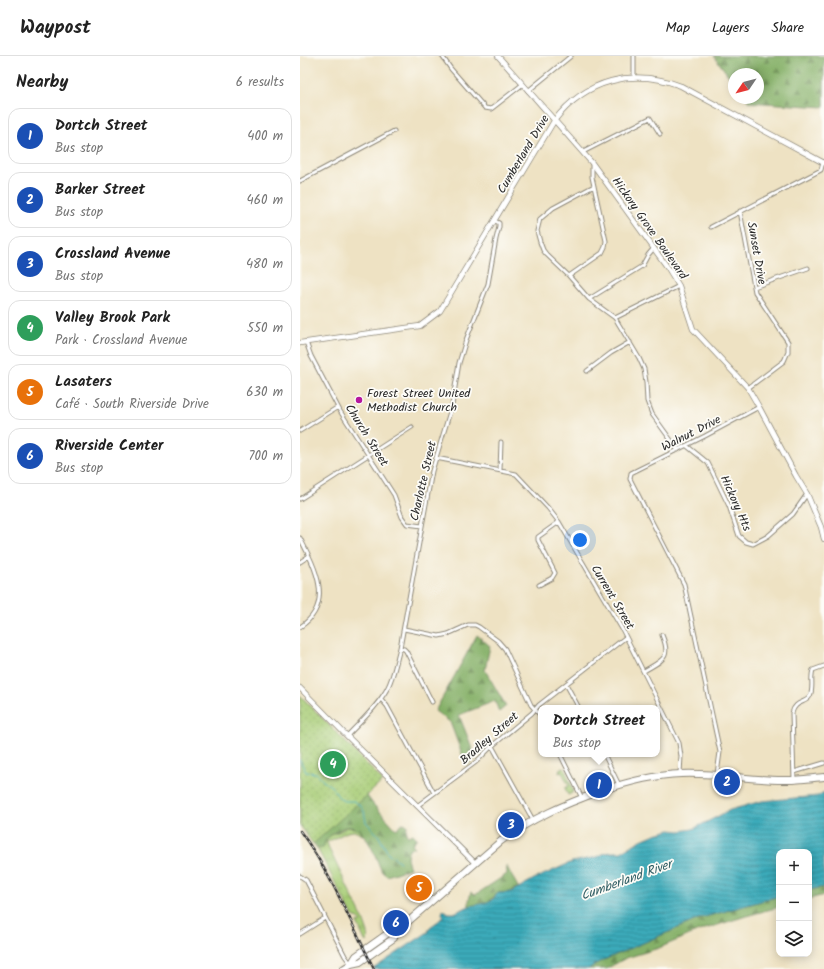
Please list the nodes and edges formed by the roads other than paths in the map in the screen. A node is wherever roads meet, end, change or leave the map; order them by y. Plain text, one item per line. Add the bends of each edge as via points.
1 (442, 56) edge
2 (498, 56) edge
3 (571, 56) edge
4 (634, 56) edge
5 (634, 77) junction
6 (523, 84) junction
7 (528, 91) junction
8 (554, 121) junction
9 (394, 131) dead end
10 (660, 134) dead end
11 (583, 152) junction
12 (824, 162) edge
13 (592, 163) junction
14 (300, 181) edge
15 (594, 186) junction
16 (740, 211) junction
17 (495, 221) junction
18 (711, 227) dead end
19 (654, 248) junction
20 (808, 268) dead end
21 (569, 276) junction
22 (679, 286) junction
23 (754, 287) junction
24 (589, 299) junction
25 (615, 318) junction
26 (306, 342) junction
27 (630, 342) junction
28 (300, 343) edge
29 (587, 370) dead end
30 (748, 388) junction
31 (338, 407) junction
32 (759, 407) junction
33 (412, 427) dead end
34 (300, 430) edge
35 (501, 442) dead end
36 (687, 446) junction
37 (678, 450) junction
38 (368, 454) junction
39 (436, 458) junction
40 (500, 470) junction
41 (807, 494) junction
42 (300, 498) edge
43 (558, 522) junction
44 (422, 526) junction
45 (300, 538) edge
46 (824, 539) edge
47 (309, 556) junction
48 (300, 562) edge
49 (539, 585) dead end
50 (300, 627) edge
51 (404, 629) junction
52 (662, 635) dead end
53 (626, 636) junction
54 (400, 648) junction
55 (824, 666) edge
56 (644, 671) junction
57 (566, 684) junction
58 (300, 688) edge
59 (381, 699) junction
60 (432, 702) dead end
61 (540, 705) edge
62 (577, 705) edge
63 (538, 707) edge
64 (535, 709) junction
65 (538, 712) edge
66 (347, 736) junction
67 (492, 746) junction
68 (562, 757) edge
69 (605, 757) edge
70 (824, 764) edge
71 (794, 772) junction
72 (680, 774) junction
73 (717, 774) junction
74 (824, 777) edge
75 (794, 780) junction
76 (619, 785) junction
77 (434, 793) junction
78 (582, 798) junction
79 (417, 806) junction
80 (532, 820) junction
81 (475, 863) junction
82 (300, 876) edge
83 (325, 918) junction
84 (300, 934) edge
85 (351, 964) junction
86 (343, 969) edge

1 - 6 street via 485,108 491,109
2 - 6 main road, Hickory Grove Boulevard
3 - 7 street
4 - 5 street
5 - 8 main road, Cumberland Drive via 610,82 591,90 569,104
5 - 12 main road, Cumberland Drive via 657,79 681,86
6 - 7 main road, Hickory Grove Boulevard
7 - 8 main road, Hickory Grove Boulevard
8 - 11 main road, Hickory Grove Boulevard
8 - 17 main road, Cumberland Drive
9 - 14 street
10 - 11 street via 650,118
11 - 13 main road, Hickory Grove Boulevard
12 - 16 street via 821,170
13 - 15 street
13 - 19 main road, Hickory Grove Boulevard
15 - 21 street via 606,247 602,253
15 - 21 street via 554,208 540,219 537,231 543,250
16 - 18 street
16 - 23 street, Sunset Drive
17 - 26 main road, Cumberland Drive via 440,312 420,326
17 - 39 street, Charlotte Street via 500,226 488,284 459,363 452,405
19 - 22 main road, Hickory Grove Boulevard
19 - 24 street via 642,266
20 - 23 street
21 - 24 street
22 - 25 street
22 - 30 main road, Hickory Grove Boulevard via 693,329
23 - 30 street, Sunset Drive via 754,292 788,342 788,352 784,361
24 - 25 street
25 - 27 street
26 - 28 main road, Cumberland Drive
26 - 31 street, Church Street via 310,356
27 - 29 street
27 - 37 street via 644,369 647,401 652,414
30 - 32 main road, Hickory Grove Boulevard
31 - 34 street
31 - 38 street, Church Street
32 - 36 street, Walnut Drive
32 - 41 main road, Hickory Grove Boulevard
33 - 38 street
35 - 40 street
36 - 37 street, Walnut Drive
36 - 41 street, Hickory Hts via 708,463 730,506 739,536 746,542 754,544 768,536 793,514
37 - 73 street, Walnut Drive via 631,473 630,479 684,584 720,752
38 - 42 street
38 - 44 street, Church Street via 394,495 405,521
39 - 40 street, Current Street
39 - 44 street, Charlotte Street
40 - 43 street, Current Street via 519,476
41 - 46 main road, Hickory Grove Boulevard
43 - 49 street via 538,537 555,573 552,578
43 - 53 street, Current Street
44 - 51 street, Charlotte Street
45 - 47 street
47 - 48 street
47 - 50 street via 318,580 320,598 314,613
51 - 54 street, Charlotte Street
51 - 64 street via 439,636 468,625 480,627 505,649
52 - 56 street via 666,654
53 - 56 street, Current Street
53 - 57 street, Bradley Street
54 - 59 street, Charlotte Street via 390,681
54 - 60 street via 406,651
55 - 71 street via 813,670 811,674 812,694 793,708
56 - 72 street, Current Street via 679,743
57 - 61 street, Bradley Street
57 - 62 street
58 - 66 main road
59 - 66 street, Charlotte Street
59 - 77 street
63 - 64 street, Bradley Street
64 - 65 street
64 - 67 street, Bradley Street
66 - 79 main road
67 - 77 street, Bradley Street via 476,762
67 - 80 street
68 - 78 street
69 - 76 street
70 - 71 street
71 - 75 street
72 - 73 highway
72 - 76 highway via 640,779
73 - 75 highway
74 - 75 highway
76 - 78 highway
77 - 79 street, Bradley Street
78 - 80 highway
79 - 81 main road
80 - 81 highway
81 - 85 highway via 395,932 387,934 356,956
82 - 83 street via 306,880
83 - 84 street
83 - 85 street
85 - 86 highway

